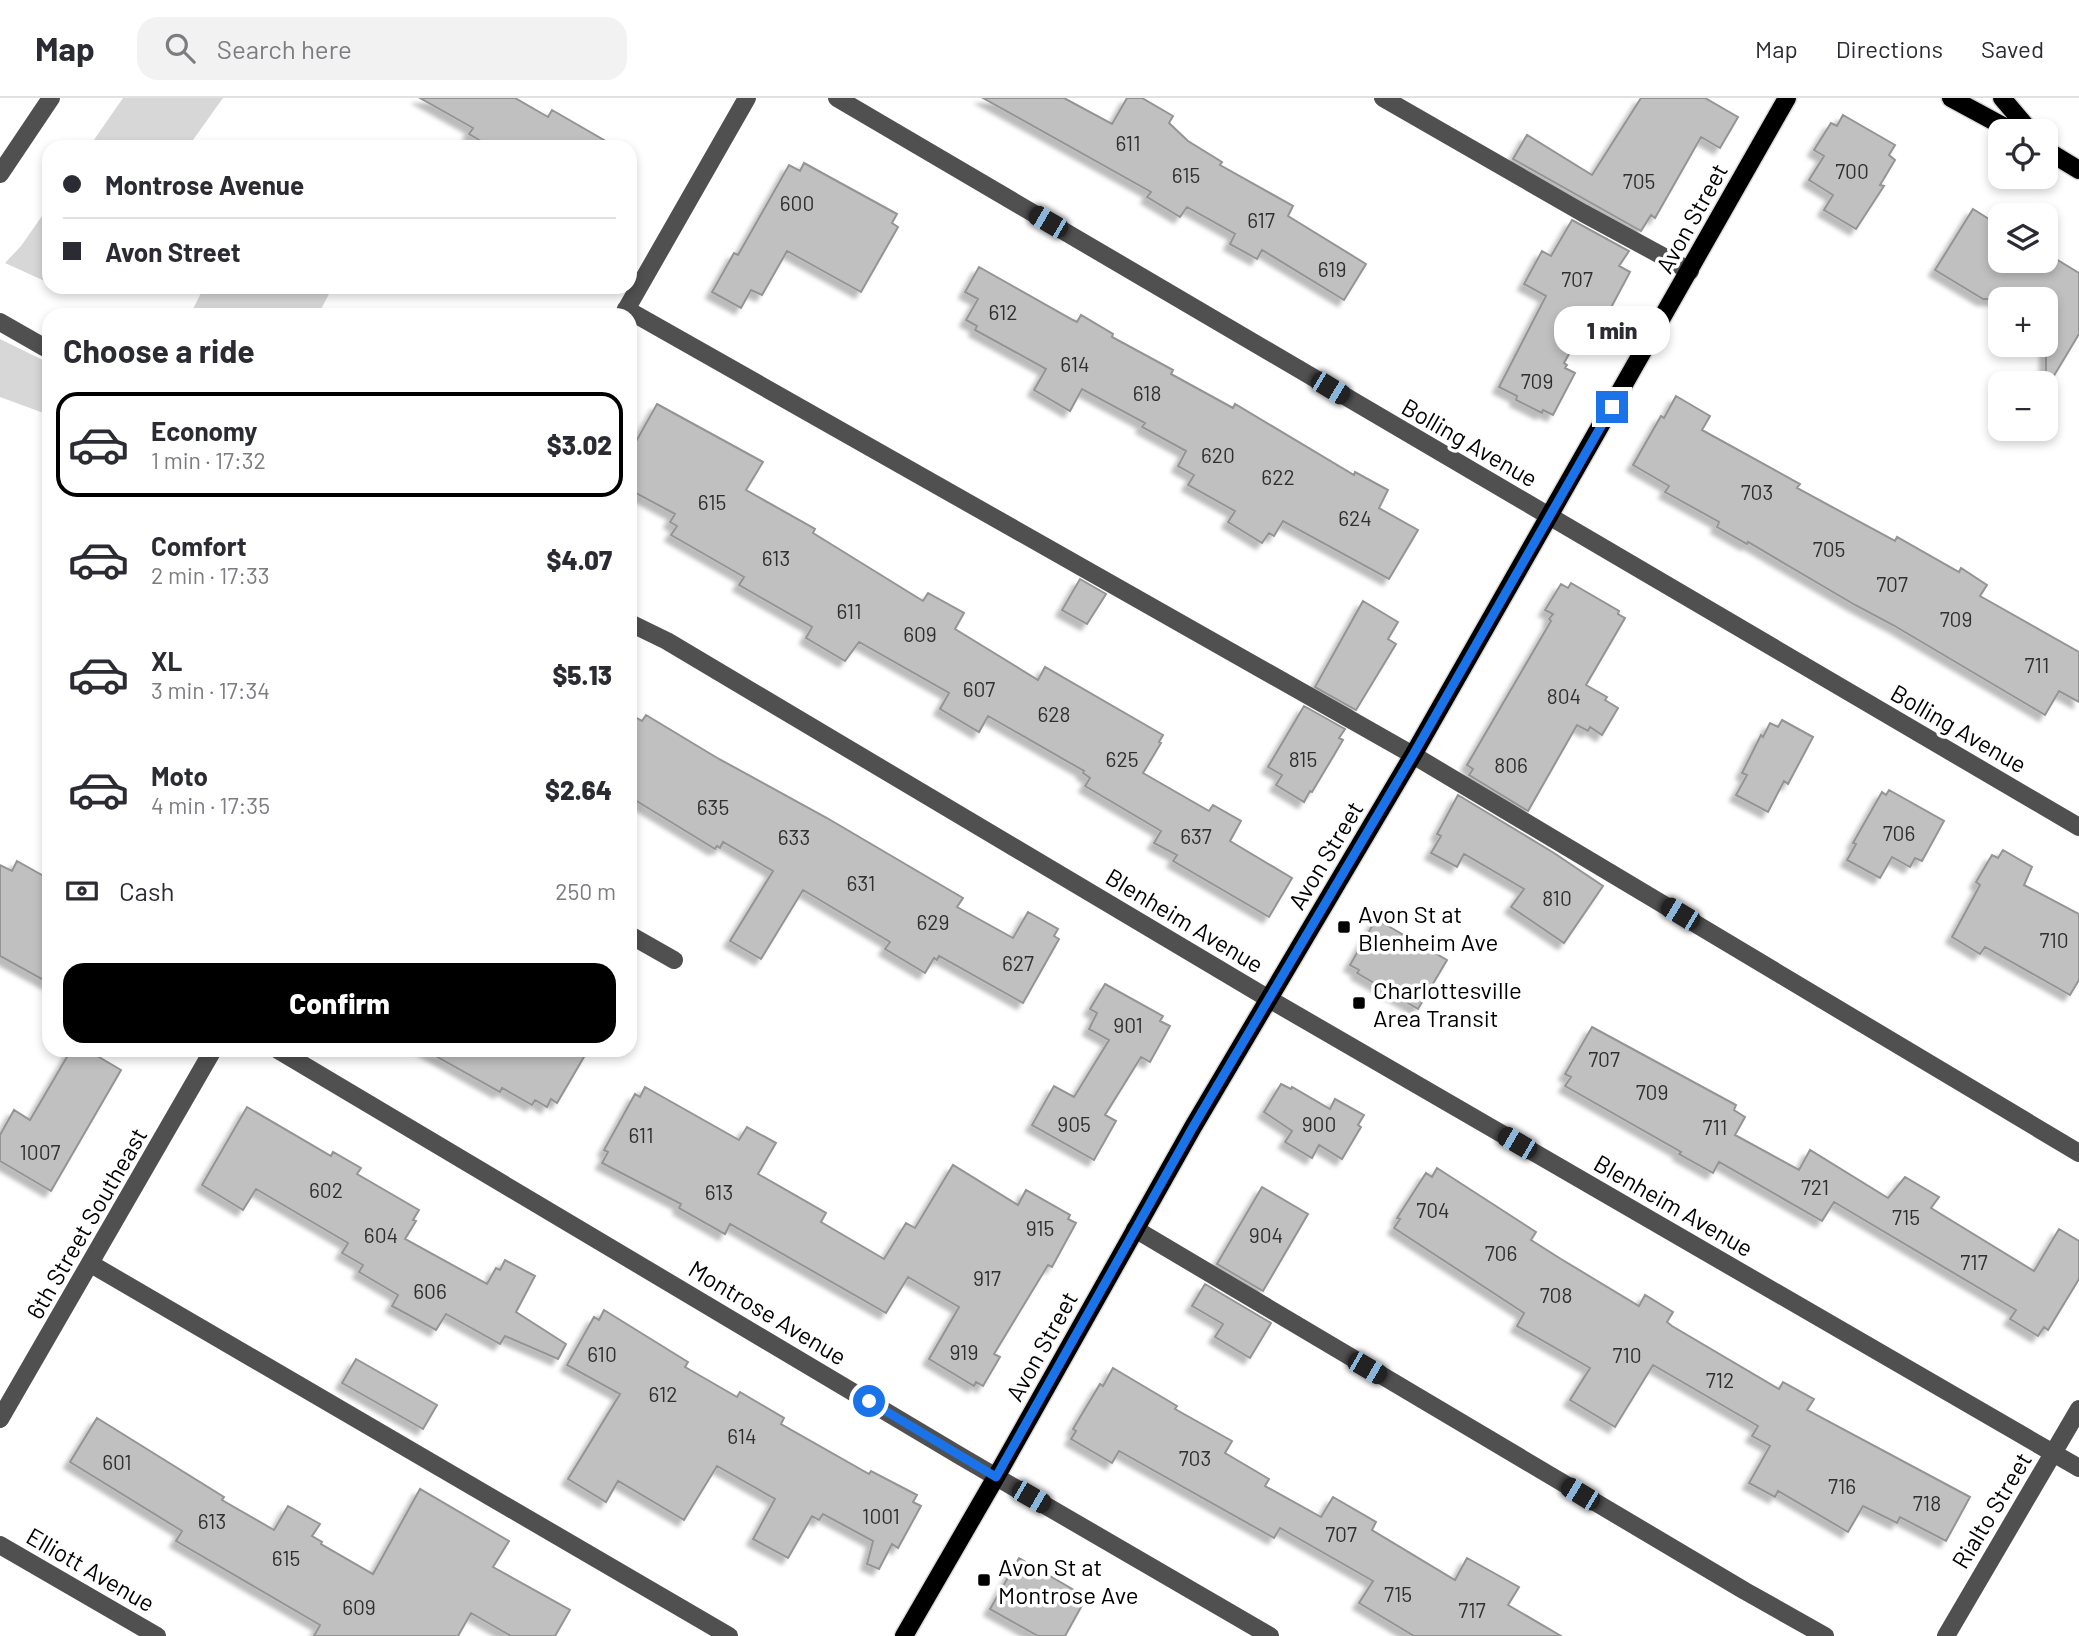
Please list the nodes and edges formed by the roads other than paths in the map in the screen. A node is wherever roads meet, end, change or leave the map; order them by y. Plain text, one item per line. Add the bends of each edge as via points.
1 (51, 98) edge
2 (747, 98) edge
3 (837, 98) edge
4 (1383, 98) edge
5 (1787, 98) edge
6 (1951, 98) edge
7 (2002, 98) edge
8 (1990, 119) edge
9 (2020, 119) edge
10 (2058, 157) edge
11 (2079, 170) edge
12 (0, 174) edge
13 (1690, 271) junction
14 (637, 291) edge
15 (637, 319) edge
16 (0, 322) edge
17 (42, 346) edge
18 (1550, 517) junction
19 (637, 626) edge
20 (1413, 755) junction
21 (2079, 827) edge
22 (637, 939) edge
23 (674, 960) dead end
24 (1269, 999) junction
25 (209, 1057) edge
26 (290, 1057) edge
27 (2079, 1153) edge
28 (1135, 1230) junction
29 (91, 1264) junction
30 (2079, 1409) edge
31 (0, 1419) edge
32 (2053, 1452) junction
33 (2079, 1468) edge
34 (996, 1477) junction
35 (0, 1545) edge
36 (157, 1636) edge
37 (729, 1636) edge
38 (904, 1636) edge
39 (1270, 1636) edge
40 (1825, 1636) edge
41 (1946, 1636) edge

1 - 12 street
2 - 14 street
3 - 18 street, Bolling Avenue
4 - 13 street
5 - 13 main road, Avon Street
6 - 8 main road
7 - 9 main road
10 - 11 main road
13 - 18 main road, Avon Street
15 - 20 street
16 - 17 street
18 - 20 main road, Avon Street
18 - 21 street, Bolling Avenue
19 - 24 street, Blenheim Avenue
20 - 24 main road, Avon Street
20 - 27 street
22 - 23 street
24 - 28 main road, Avon Street
24 - 32 street, Blenheim Avenue
25 - 29 street, 6th Street Southeast
26 - 34 street, Montrose Avenue
28 - 34 main road, Avon Street
28 - 40 street
29 - 31 street, 6th Street Southeast
29 - 37 street
30 - 32 street, Rialto Street
32 - 33 street, Blenheim Avenue
32 - 41 street, Rialto Street
34 - 38 main road, Avon Street
34 - 39 street, Montrose Avenue
35 - 36 street, Elliott Avenue

